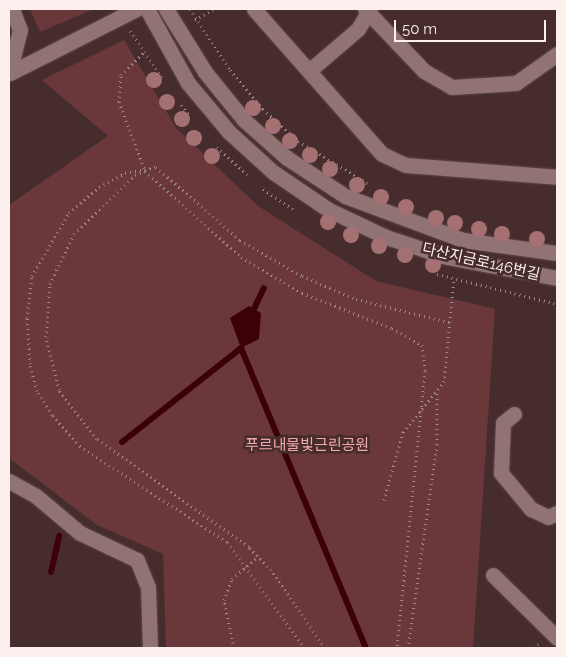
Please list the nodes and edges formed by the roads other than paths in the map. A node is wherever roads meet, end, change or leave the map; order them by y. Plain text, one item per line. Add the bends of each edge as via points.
1 (12, 9) edge
2 (136, 9) edge
3 (147, 9) edge
4 (166, 9) edge
5 (254, 9) edge
6 (368, 10) edge
7 (557, 54) edge
8 (310, 70) junction
9 (10, 73) edge
10 (557, 177) edge
11 (557, 253) edge
12 (557, 278) edge
13 (514, 414) dead end
14 (9, 481) edge
15 (557, 513) edge
16 (493, 575) dead end
17 (557, 638) edge
18 (150, 648) edge

1 - 9 street via 20,30
2 - 9 street
3 - 12 street, 다산지금로146번길 via 188,82 229,132 273,172 329,210 386,237 443,256
4 - 11 street, 다산지금로146번길 via 205,72 244,120 287,158 345,196 463,240
5 - 8 street
6 - 7 street via 424,71 452,87 516,83
6 - 8 street via 358,29
8 - 10 street via 382,154 406,165
13 - 15 street via 503,424 501,473 531,509 548,516
14 - 18 street via 80,532 137,560 148,586
16 - 17 street

